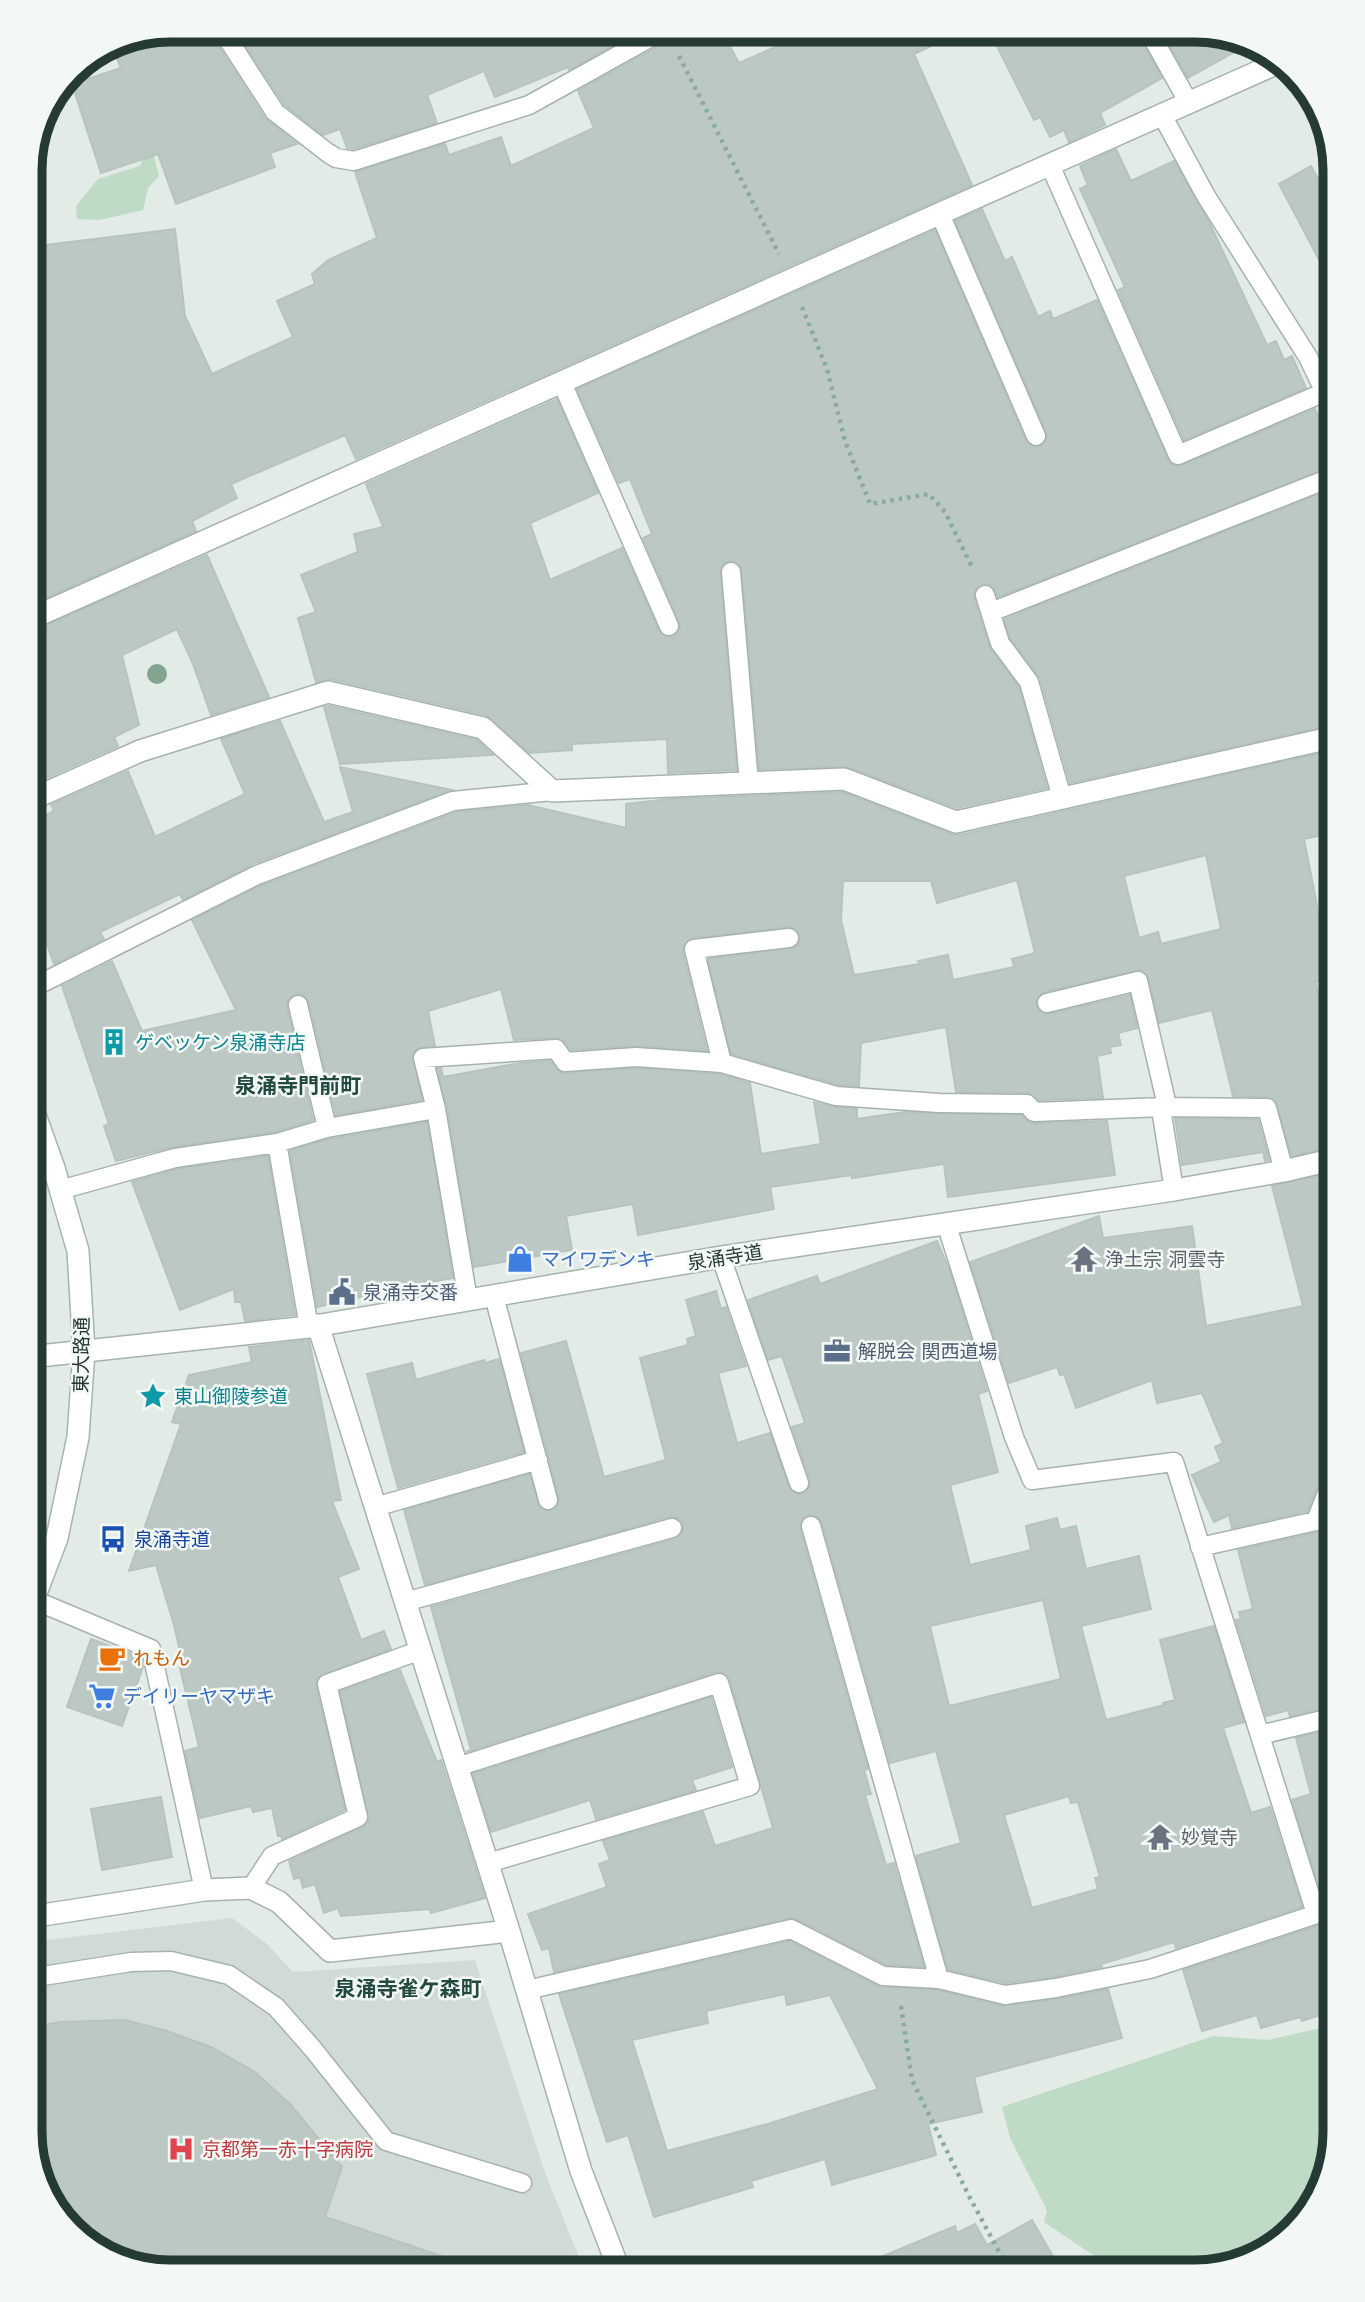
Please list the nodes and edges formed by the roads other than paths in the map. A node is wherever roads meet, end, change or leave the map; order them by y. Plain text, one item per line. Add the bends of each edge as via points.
1 (230, 42) edge
2 (642, 42) edge
3 (1155, 42) edge
4 (1270, 67) edge
5 (1189, 103) junction
6 (1162, 115) junction
7 (1050, 165) junction
8 (940, 214) junction
9 (562, 383) junction
10 (1323, 388) edge
11 (1323, 393) edge
12 (1036, 436) dead end
13 (1323, 480) edge
14 (731, 572) dead end
15 (42, 614) edge
16 (668, 626) dead end
17 (1323, 740) edge
18 (749, 783) junction
19 (552, 791) junction
20 (42, 795) edge
21 (1062, 798) junction
22 (789, 938) dead end
23 (42, 983) edge
24 (1047, 1003) dead end
25 (298, 1005) dead end
26 (722, 1063) junction
27 (1163, 1107) junction
28 (436, 1109) junction
29 (327, 1128) junction
30 (42, 1137) edge
31 (276, 1143) junction
32 (1323, 1162) edge
33 (1284, 1171) junction
34 (60, 1190) junction
35 (1174, 1190) junction
36 (946, 1223) junction
37 (721, 1257) junction
38 (494, 1296) junction
39 (468, 1300) junction
40 (313, 1326) junction
41 (84, 1351) junction
42 (42, 1356) edge
43 (538, 1460) junction
44 (799, 1483) dead end
45 (548, 1500) dead end
46 (1323, 1503) edge
47 (375, 1507) junction
48 (811, 1526) dead end
49 (672, 1528) dead end
50 (1200, 1547) junction
51 (42, 1578) edge
52 (405, 1602) junction
53 (42, 1608) edge
54 (421, 1650) junction
55 (1323, 1720) edge
56 (1260, 1734) junction
57 (457, 1767) junction
58 (488, 1863) junction
59 (251, 1888) junction
60 (204, 1890) junction
61 (1323, 1912) edge
62 (1316, 1914) junction
63 (42, 1915) edge
64 (509, 1931) junction
65 (42, 1976) edge
66 (939, 1979) junction
67 (527, 1990) junction
68 (522, 2183) dead end
69 (615, 2260) edge

1 - 2 lane via 275,111 328,153 354,161 529,105
3 - 5 lane
4 - 5 street
5 - 6 street
6 - 7 street
6 - 10 lane
7 - 8 street
7 - 11 lane via 1178,455
8 - 9 street
8 - 12 lane
9 - 15 street
9 - 16 lane
13 - 21 lane via 988,604 1000,643 1029,682
14 - 18 lane
17 - 21 street
18 - 19 street
18 - 21 street via 844,779 956,822
19 - 20 street via 483,728 328,692 140,751
19 - 23 lane via 453,801 257,875
22 - 26 lane via 694,949
24 - 27 lane via 1138,981 1165,1097
25 - 29 lane
26 - 27 lane via 836,1096 1027,1104 1034,1112
26 - 28 lane via 636,1057 565,1062 556,1049 423,1058
27 - 33 lane via 1267,1108
27 - 35 lane
28 - 29 lane
28 - 39 lane
29 - 31 lane
30 - 34 street, 東大路通
31 - 34 lane via 175,1158
31 - 40 lane
32 - 33 street, 泉涌寺道
33 - 35 street, 泉涌寺道
34 - 41 street, 東大路通 via 78,1251
35 - 36 street, 泉涌寺道
36 - 37 street, 泉涌寺道
36 - 50 lane via 1032,1480 1174,1462
37 - 38 street, 泉涌寺道
37 - 44 lane
38 - 39 street, 泉涌寺道
38 - 43 lane
39 - 40 street, 泉涌寺道
40 - 41 street, 泉涌寺道
40 - 47 street
41 - 42 street, 泉涌寺道
41 - 51 street, 東大路通 via 78,1437 57,1538
43 - 45 lane
43 - 47 lane
46 - 50 lane via 1316,1521
47 - 52 street
48 - 66 lane
49 - 52 lane
50 - 56 lane
52 - 54 street
53 - 60 lane via 151,1649
54 - 57 street
54 - 59 lane via 327,1684 358,1817 272,1856
55 - 56 lane
56 - 62 lane
57 - 58 street
57 - 58 lane via 719,1683 750,1786
58 - 64 street
59 - 60 street
59 - 64 street via 279,1902 330,1951
60 - 63 street
61 - 62 lane
62 - 66 lane via 1150,1969 1056,1988 1004,1995
64 - 67 street
65 - 68 lane via 171,1961 229,1975 276,2007 386,2141
66 - 67 lane via 883,1976 791,1929
67 - 69 street via 581,2171

